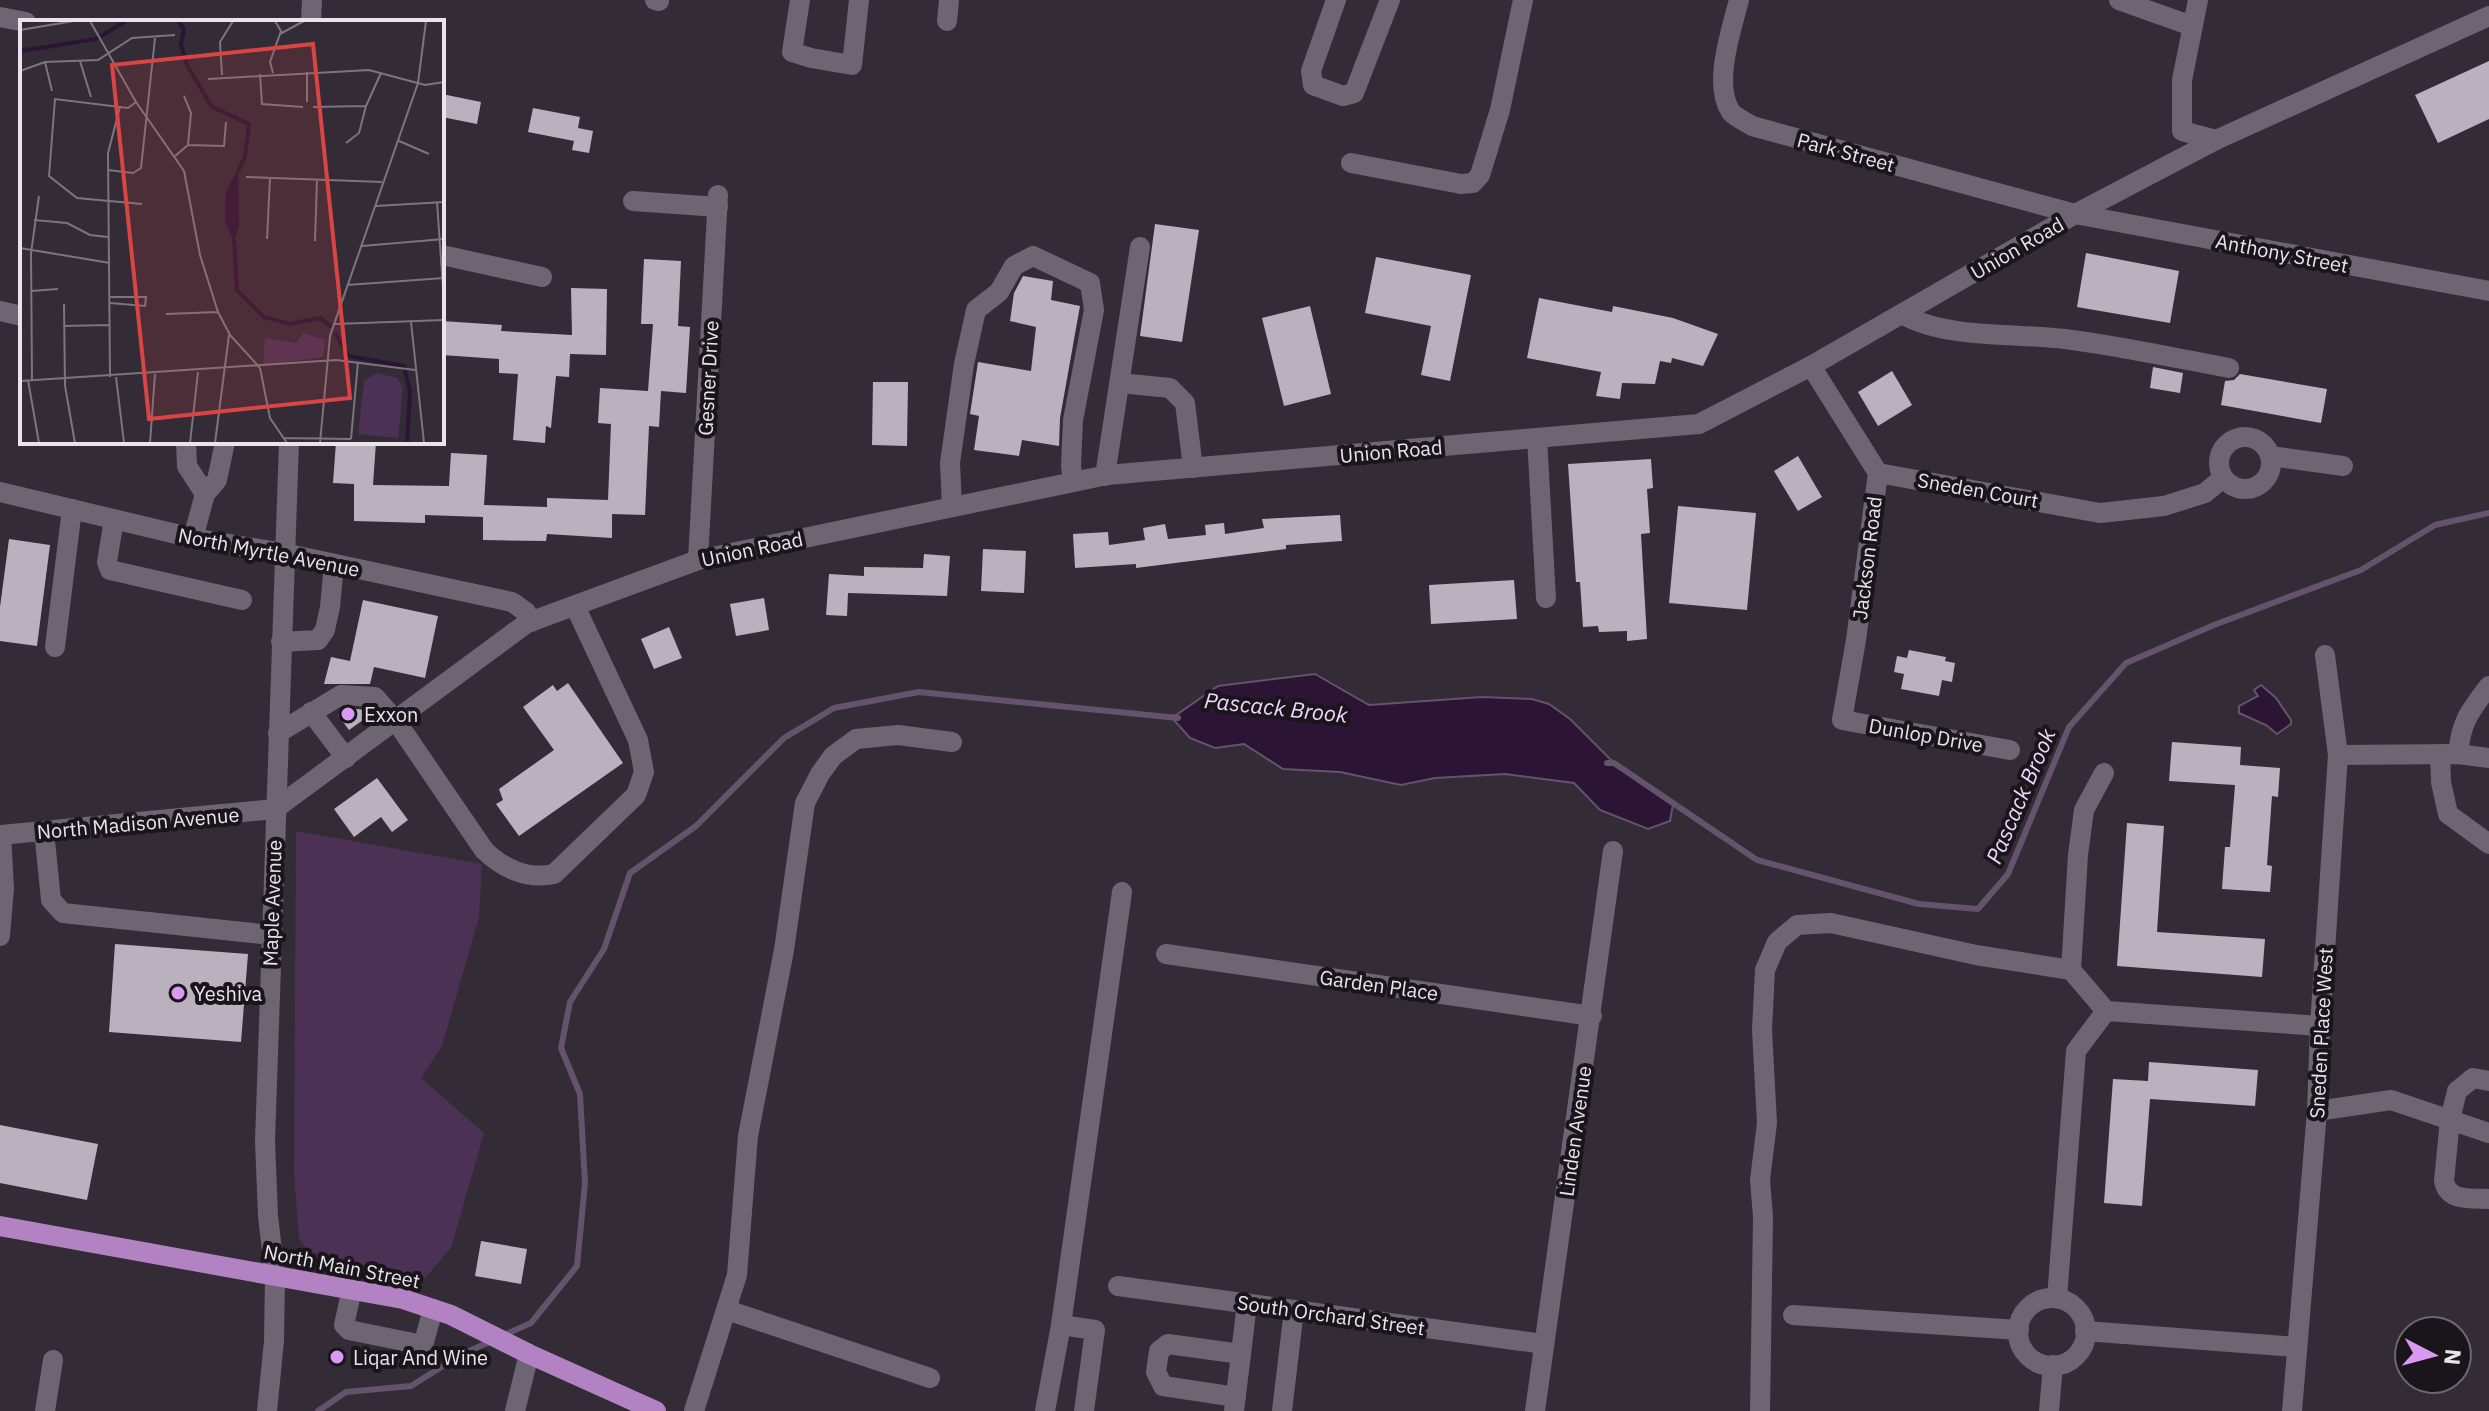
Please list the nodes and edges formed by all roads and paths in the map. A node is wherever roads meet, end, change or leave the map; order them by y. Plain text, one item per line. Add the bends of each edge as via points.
1 (312, 0) edge
2 (800, 0) edge
3 (859, 0) edge
4 (1336, 0) edge
5 (1390, 0) edge
6 (1523, 0) edge
7 (1739, 0) edge
8 (2119, 0) edge
9 (2198, 0) edge
10 (2489, 16) edge
11 (0, 17) edge
12 (311, 20) edge
13 (20, 21) edge
14 (2192, 26) junction
15 (2216, 140) junction
16 (1351, 163) dead end
17 (633, 201) dead end
18 (2075, 214) junction
19 (1140, 247) dead end
20 (444, 255) edge
21 (542, 277) dead end
22 (2489, 291) edge
23 (0, 311) edge
24 (1902, 314) junction
25 (20, 316) edge
26 (1811, 366) junction
27 (2229, 368) dead end
28 (1120, 383) junction
29 (1537, 438) junction
30 (186, 444) edge
31 (225, 444) edge
32 (289, 444) edge
33 (2270, 456) junction
34 (2343, 466) dead end
35 (1193, 468) junction
36 (1878, 473) junction
37 (1105, 476) junction
38 (2223, 478) junction
39 (1073, 482) junction
40 (0, 492) edge
41 (205, 494) junction
42 (952, 507) junction
43 (72, 509) junction
44 (114, 519) junction
45 (193, 538) junction
46 (284, 553) junction
47 (698, 560) junction
48 (334, 565) junction
49 (1546, 598) dead end
50 (242, 600) dead end
51 (575, 606) junction
52 (531, 622) junction
53 (281, 642) junction
54 (55, 647) dead end
55 (2325, 655) dead end
56 (2489, 686) edge
57 (311, 712) junction
58 (1842, 720) joint
59 (396, 721) junction
60 (278, 733) junction
61 (952, 742) dead end
62 (2010, 750) dead end
63 (2449, 754) junction
64 (2338, 755) junction
65 (346, 758) junction
66 (2489, 758) edge
67 (2104, 773) dead end
68 (275, 809) junction
69 (44, 831) junction
70 (0, 835) edge
71 (2489, 844) edge
72 (1613, 851) dead end
73 (1122, 892) dead end
74 (271, 935) junction
75 (0, 936) edge
76 (1166, 954) dead end
77 (2071, 970) junction
78 (2106, 1011) junction
79 (1592, 1016) junction
80 (2320, 1026) junction
81 (2489, 1081) edge
82 (2317, 1111) junction
83 (2450, 1120) junction
84 (2489, 1133) edge
85 (2489, 1199) edge
86 (0, 1226) edge
87 (275, 1277) junction
88 (1118, 1286) dead end
89 (352, 1289) junction
90 (2057, 1298) junction
91 (1247, 1303) junction
92 (433, 1309) junction
93 (727, 1310) junction
94 (1294, 1310) junction
95 (1793, 1315) dead end
96 (1061, 1325) junction
97 (2019, 1330) junction
98 (2085, 1331) junction
99 (1544, 1344) junction
100 (2296, 1347) junction
101 (520, 1350) junction
102 (1241, 1354) junction
103 (53, 1360) dead end
104 (2053, 1365) junction
105 (930, 1378) dead end
106 (1235, 1404) edge
107 (45, 1411) edge
108 (267, 1411) edge
109 (515, 1411) edge
110 (656, 1411) edge
111 (694, 1411) edge
112 (1045, 1411) edge
113 (1084, 1411) edge
114 (1282, 1411) edge
115 (1535, 1411) edge
116 (1760, 1411) edge
117 (2049, 1411) edge
118 (2292, 1411) edge

1 - 12 street
2 - 3 street via 792,52 852,65
4 - 5 street via 1311,71 1313,85 1343,96 1354,93
6 - 16 street via 1500,110 1473,183
7 - 18 street, Park Street via 1723,66 1724,91 1731,112 1752,126
8 - 14 street
9 - 14 street
10 - 15 street, Union Road
11 - 13 street
14 - 15 street via 2182,80 2182,131
15 - 18 street, Union Road
17 - 47 street, Gesner Drive via 718,201
18 - 22 street, Anthony Street
18 - 24 street, Union Road
19 - 28 street
20 - 21 street
23 - 25 street
24 - 26 street, Union Road
24 - 27 street via 1944,330 2066,339
26 - 29 street, Union Road via 1699,424
26 - 36 street, Jackson Road
28 - 35 street via 1170,388 1185,403
28 - 37 street
29 - 35 street, Union Road
29 - 49 street
30 - 41 street via 187,466
31 - 41 street via 217,480
32 - 46 street, Maple Avenue
33 - 34 street
33 - 38 street via 2269,472 2252,488 2236,488
33 - 38 street via 2260,441 2234,439 2218,460
35 - 37 street, Union Road
36 - 38 street, Sneden Court via 2100,513 2164,506 2205,493
36 - 58 street, Jackson Road
37 - 39 street, Union Road
39 - 42 street, Union Road
39 - 42 street via 1073,420 1094,310 1090,283 1033,256 1014,266 999,292 976,310 950,463
40 - 43 street, North Myrtle Avenue
41 - 45 street
42 - 47 street, Union Road
43 - 44 street, North Myrtle Avenue
43 - 54 street
44 - 45 street, North Myrtle Avenue
44 - 50 street via 110,570
45 - 46 street, North Myrtle Avenue
46 - 48 street, North Myrtle Avenue
46 - 53 street, Maple Avenue
47 - 51 street, Union Road
48 - 52 street, North Myrtle Avenue via 512,602
48 - 53 street via 325,630 318,640
51 - 52 street, Union Road
51 - 59 street via 638,740 644,772 636,795 554,874 540,877 498,863 484,850
52 - 59 street, Union Road
53 - 60 street, Maple Avenue
55 - 64 street, Sneden Place West
56 - 63 street via 2465,717
57 - 59 street via 341,695 375,697
57 - 60 street
57 - 65 street
58 - 62 street, Dunlop Drive
59 - 65 street, Union Road
60 - 68 street, Maple Avenue
61 - 93 street via 898,735 856,739 833,756 805,803 748,1136 737,1275
63 - 64 street
63 - 66 street
63 - 71 street via 2441,782 2448,814
64 - 80 street, Sneden Place West
65 - 68 street, Union Road
67 - 77 street via 2084,810
68 - 69 street, North Madison Avenue
68 - 74 street, Maple Avenue
69 - 70 street, North Madison Avenue
69 - 74 street via 51,900 63,913
70 - 75 street
72 - 79 street, Linden Avenue
73 - 96 street
74 - 87 street, Maple Avenue via 265,1141
76 - 79 street, Garden Place
77 - 78 street
77 - 116 street via 1831,923 1797,925 1777,942 1765,970 1762,1030 1767,1123 1760,1180
78 - 80 street
78 - 90 street via 2076,1051
79 - 99 street, Linden Avenue
80 - 82 street, Sneden Place West
81 - 83 street via 2473,1078 2457,1091
82 - 83 street via 2391,1100
82 - 100 street, Sneden Place West
83 - 84 street
83 - 85 street via 2445,1189 2454,1196
86 - 87 main road, North Main Street
87 - 89 main road, North Main Street
87 - 108 street, Maple Avenue
88 - 91 street, South Orchard Street
89 - 92 main road, North Main Street
89 - 92 street via 344,1325 349,1330 418,1344 424,1342
90 - 97 street via 2036,1301 2021,1316
90 - 98 street via 2077,1309
91 - 94 street, South Orchard Street
91 - 102 street
92 - 101 main road, North Main Street
93 - 105 street
93 - 111 street
94 - 99 street, South Orchard Street
94 - 114 street
95 - 97 street
96 - 112 street
96 - 113 street via 1095,1330
97 - 104 street via 2027,1355
98 - 100 street
98 - 104 street via 2078,1353
99 - 115 street, Linden Avenue
100 - 118 street, Sneden Place West
101 - 109 street
101 - 110 main road, North Main Street
102 - 106 street
102 - 106 street via 1168,1344 1159,1351 1156,1372 1163,1386
103 - 107 street
104 - 117 street

